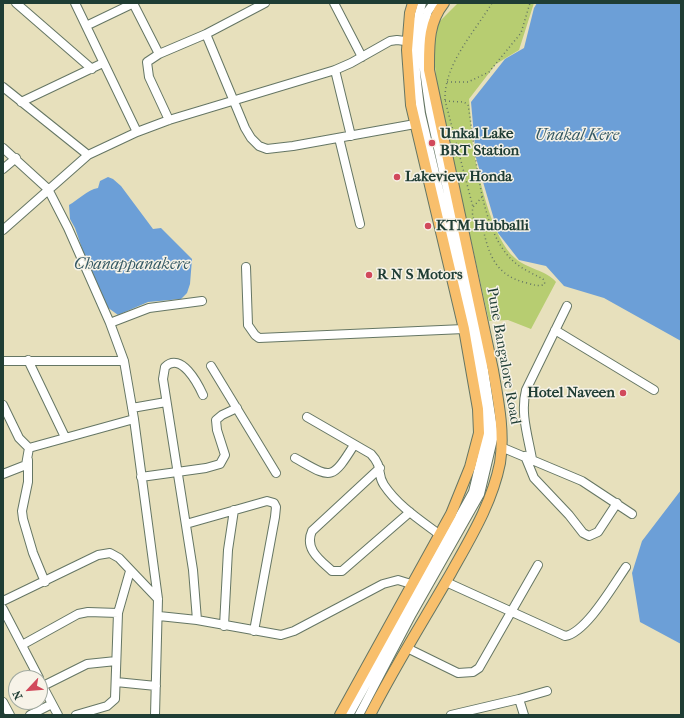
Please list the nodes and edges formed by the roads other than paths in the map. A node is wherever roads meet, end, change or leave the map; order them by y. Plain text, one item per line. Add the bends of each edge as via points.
1 (16, 3) edge
2 (76, 3) edge
3 (134, 3) edge
4 (265, 3) edge
5 (334, 3) edge
6 (413, 3) edge
7 (422, 3) edge
8 (440, 3) edge
9 (86, 26) junction
10 (206, 34) junction
11 (418, 42) junction
12 (159, 54) junction
13 (362, 57) junction
14 (104, 63) junction
15 (92, 69) junction
16 (335, 70) junction
17 (3, 87) edge
18 (22, 102) junction
19 (235, 102) junction
20 (169, 120) junction
21 (415, 124) junction
22 (137, 132) junction
23 (351, 136) junction
24 (339, 138) junction
25 (3, 148) edge
26 (88, 155) junction
27 (16, 158) junction
28 (3, 169) edge
29 (48, 190) junction
30 (360, 224) dead end
31 (3, 230) edge
32 (246, 267) dead end
33 (202, 301) dead end
34 (567, 306) dead end
35 (110, 323) junction
36 (464, 329) junction
37 (555, 330) junction
38 (28, 360) junction
39 (3, 361) edge
40 (124, 362) junction
41 (211, 366) dead end
42 (654, 390) dead end
43 (203, 395) dead end
44 (166, 402) junction
45 (3, 405) edge
46 (132, 408) junction
47 (236, 408) junction
48 (307, 417) dead end
49 (134, 419) junction
50 (65, 437) junction
51 (354, 445) junction
52 (501, 447) junction
53 (29, 448) junction
54 (295, 458) dead end
55 (529, 458) junction
56 (28, 460) junction
57 (380, 468) junction
58 (177, 472) junction
59 (276, 473) dead end
60 (3, 474) edge
61 (142, 477) junction
62 (617, 503) junction
63 (234, 510) junction
64 (410, 512) junction
65 (632, 514) dead end
66 (186, 524) junction
67 (440, 535) junction
68 (538, 565) dead end
69 (626, 567) dead end
70 (130, 571) junction
71 (45, 582) junction
72 (446, 582) junction
73 (411, 584) junction
74 (158, 599) junction
75 (3, 601) edge
76 (3, 609) edge
77 (510, 612) junction
78 (118, 613) junction
79 (159, 616) junction
80 (197, 620) junction
81 (224, 626) junction
82 (254, 631) junction
83 (22, 645) junction
84 (407, 648) junction
85 (116, 661) junction
86 (35, 670) edge
87 (48, 679) edge
88 (116, 682) junction
89 (156, 686) junction
90 (547, 691) dead end
91 (48, 696) edge
92 (519, 699) junction
93 (3, 702) edge
94 (40, 710) edge
95 (10, 715) edge
96 (30, 715) edge
97 (58, 715) edge
98 (76, 715) edge
99 (155, 715) edge
100 (340, 715) edge
101 (349, 715) edge
102 (359, 715) edge
103 (370, 715) edge
104 (451, 715) edge
105 (524, 715) edge

1 - 15 street
2 - 9 street
3 - 9 street
3 - 12 street
4 - 10 street
5 - 13 street
6 - 11 main road, Pune Bangalore Road via 410,12
7 - 11 street
8 - 11 main road, Pune Bangalore Road
9 - 14 street
10 - 12 street
10 - 19 street
11 - 13 street via 390,41
11 - 21 main road, Pune Bangalore Road via 407,76
11 - 52 main road, Pune Bangalore Road via 440,102 493,370 500,417
11 - 101 street via 416,79 421,114 471,324 487,434 473,492
11 - 102 street via 430,112 477,324 494,435 480,494 412,614
12 - 20 street via 149,59 146,67 148,77
13 - 16 street
14 - 15 street
14 - 22 street
15 - 18 street
16 - 19 street
16 - 23 street
17 - 18 street
18 - 26 street
19 - 20 street
19 - 24 street via 251,138 259,146 267,149
20 - 22 street
21 - 23 street
21 - 36 main road, Pune Bangalore Road
22 - 26 street
23 - 24 street
24 - 30 street
25 - 27 street
26 - 29 street
27 - 28 street
27 - 29 street
29 - 31 street
29 - 35 street via 68,228
32 - 36 street via 248,325 259,338
33 - 35 street via 149,308
34 - 37 street
35 - 40 street
36 - 67 main road, Pune Bangalore Road via 478,409 479,433 461,491
37 - 42 street
37 - 55 street via 523,401
38 - 39 street
38 - 40 street
38 - 50 street
40 - 46 street
41 - 47 street
43 - 44 street via 195,378 186,368 172,363 163,372
44 - 46 street
44 - 58 street
45 - 53 street via 19,438
46 - 49 street
47 - 58 street via 216,420 216,430 225,455 220,464
47 - 59 street
48 - 51 street
49 - 50 street
49 - 61 street
50 - 53 street
51 - 54 street via 340,466 331,473 323,474
51 - 57 street via 371,454
52 - 55 street
52 - 72 main road, Pune Bangalore Road via 495,486 488,506
53 - 56 street
55 - 62 street via 582,480
55 - 62 street via 534,478 583,533 589,536 598,532
56 - 60 street via 26,465
56 - 71 street via 23,519
57 - 64 street via 382,482
57 - 64 street via 312,531 308,539 314,554 332,571 342,571
58 - 61 street
58 - 66 street
61 - 74 street
62 - 65 street
63 - 66 street
63 - 81 street via 228,550
63 - 82 street via 267,501 271,501 276,507
64 - 67 street
66 - 80 street
67 - 73 main road, Pune Bangalore Road
68 - 77 street
69 - 77 street via 587,622 570,635 560,635
70 - 71 street via 114,554 104,553
70 - 74 street
70 - 78 street
71 - 75 street
72 - 77 street
72 - 84 main road, Pune Bangalore Road
73 - 82 street via 398,580 383,584 294,631 281,635
73 - 100 main road, Pune Bangalore Road
74 - 79 street
76 - 83 street
77 - 84 street via 480,668 473,672 458,673
78 - 83 street via 78,614
78 - 85 street
79 - 80 street
79 - 89 street
80 - 81 street
81 - 82 street
83 - 86 street
84 - 103 main road, Pune Bangalore Road
85 - 87 street via 87,664
85 - 88 street
88 - 89 street
88 - 98 street via 116,696 112,703
89 - 99 street
90 - 92 street
91 - 97 street
92 - 104 street
92 - 105 street
93 - 95 street
94 - 96 street

